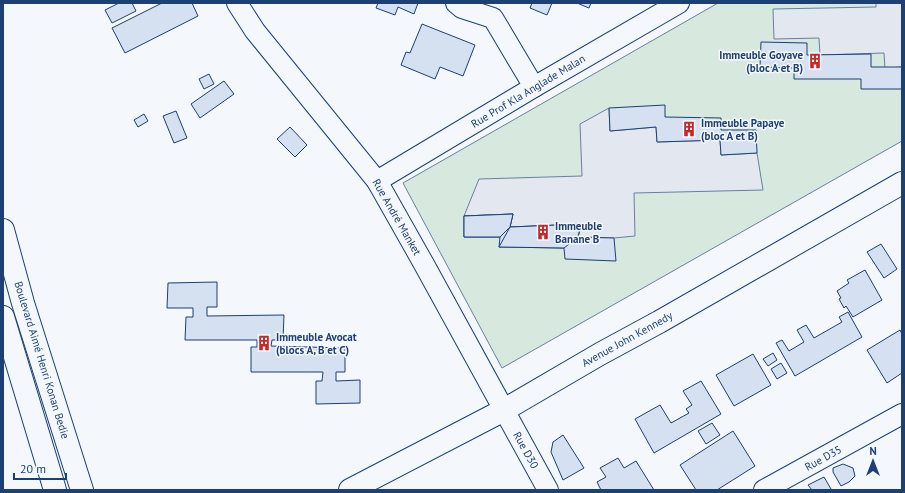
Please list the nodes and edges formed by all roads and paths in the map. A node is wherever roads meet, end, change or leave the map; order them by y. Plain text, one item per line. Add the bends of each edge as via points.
1 (237, 3) edge
2 (456, 3) edge
3 (679, 3) edge
4 (495, 11) edge
5 (534, 87) junction
6 (377, 181) junction
7 (902, 183) edge
8 (3, 230) edge
9 (3, 317) edge
10 (504, 410) junction
11 (902, 414) edge
12 (55, 490) edge
13 (82, 490) edge
14 (350, 490) edge
15 (548, 490) edge
16 (764, 490) edge

1 - 6 street, Rue André Manket via 255,32
2 - 4 street via 462,8
3 - 5 street, Rue Prof Kla Anglade Malan
4 - 5 street
5 - 6 street, Rue Prof Kla Anglade Malan
6 - 10 street, Rue André Manket
7 - 10 main road, Avenue John Kennedy
8 - 13 main road, Boulevard Aimé Henri Konan Bedie via 23,303
9 - 12 main road
10 - 14 main road, Avenue John Kennedy
10 - 15 street, Rue D30
11 - 16 street, Rue D35

